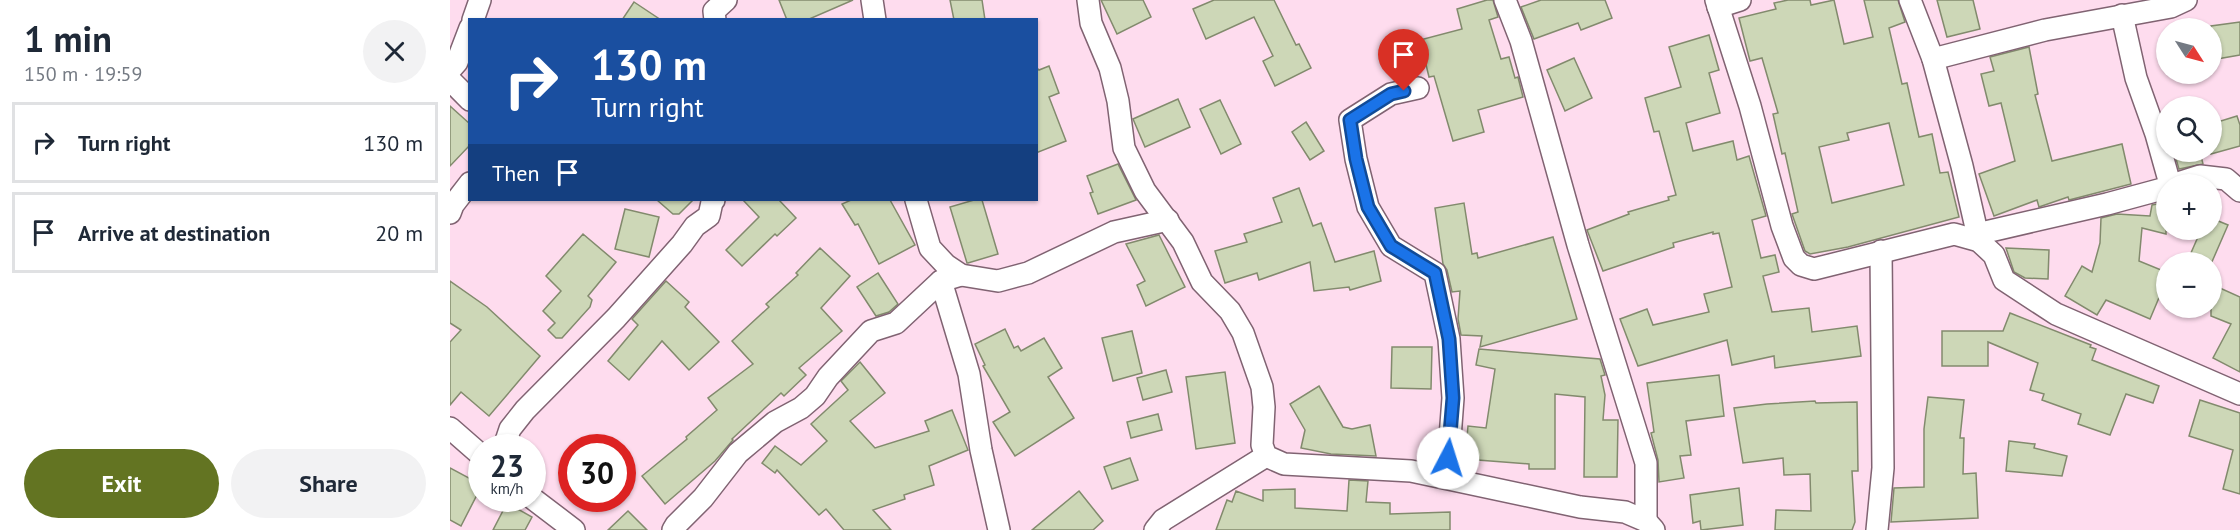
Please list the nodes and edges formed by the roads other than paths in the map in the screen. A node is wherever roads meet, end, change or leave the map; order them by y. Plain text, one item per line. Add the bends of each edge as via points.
1 (480, 0) edge
2 (726, 0) edge
3 (872, 0) edge
4 (1088, 0) edge
5 (1504, 0) edge
6 (1740, 0) edge
7 (1910, 0) edge
8 (2186, 0) edge
9 (1717, 4) edge
10 (2122, 15) junction
11 (474, 18) edge
12 (716, 18) edge
13 (875, 18) edge
14 (468, 33) edge
15 (1933, 59) junction
16 (450, 70) edge
17 (450, 80) edge
18 (1418, 88) dead end
19 (468, 97) edge
20 (2167, 174) edge
21 (2222, 179) edge
22 (468, 186) edge
23 (2156, 191) edge
24 (2240, 191) edge
25 (713, 201) edge
26 (916, 201) edge
27 (450, 213) edge
28 (1168, 220) junction
29 (1978, 237) junction
30 (1881, 251) junction
31 (951, 278) junction
32 (2240, 394) edge
33 (450, 428) edge
34 (508, 434) edge
35 (468, 444) edge
36 (1266, 456) junction
37 (1447, 478) junction
38 (546, 509) edge
39 (1650, 525) edge
40 (574, 530) edge
41 (673, 530) edge
42 (999, 530) edge
43 (1155, 530) edge
44 (1877, 530) edge

1 - 11 street
2 - 12 street via 714,11
3 - 13 street
4 - 28 street via 1091,23 1110,68 1124,148 1145,191
5 - 39 street via 1521,41 1578,245 1646,463
6 - 9 street
7 - 15 street
8 - 10 street via 2171,7
9 - 30 street via 1794,258 1801,265 1814,268
10 - 15 street
10 - 20 street via 2136,78
14 - 16 street
15 - 29 street
17 - 19 street
18 - 37 street via 1391,94 1350,120 1368,207 1391,246 1435,273 1449,339 1453,398
21 - 24 street
22 - 27 street
23 - 29 street
25 - 34 street via 710,216 695,226 616,318 525,410
26 - 31 street via 930,248 946,265
28 - 31 street via 1114,232 1028,273 998,282
28 - 36 street via 1202,282 1230,311 1243,333 1262,387 1262,445
29 - 30 street via 1954,234
29 - 32 street via 1994,255 2004,280 2055,314
30 - 44 street via 1883,468
31 - 41 street via 896,323 871,331 815,396 738,453
31 - 42 street
33 - 35 street
36 - 37 street via 1284,464 1411,471
36 - 43 street via 1163,520
37 - 39 street via 1580,507 1625,512
38 - 40 street

